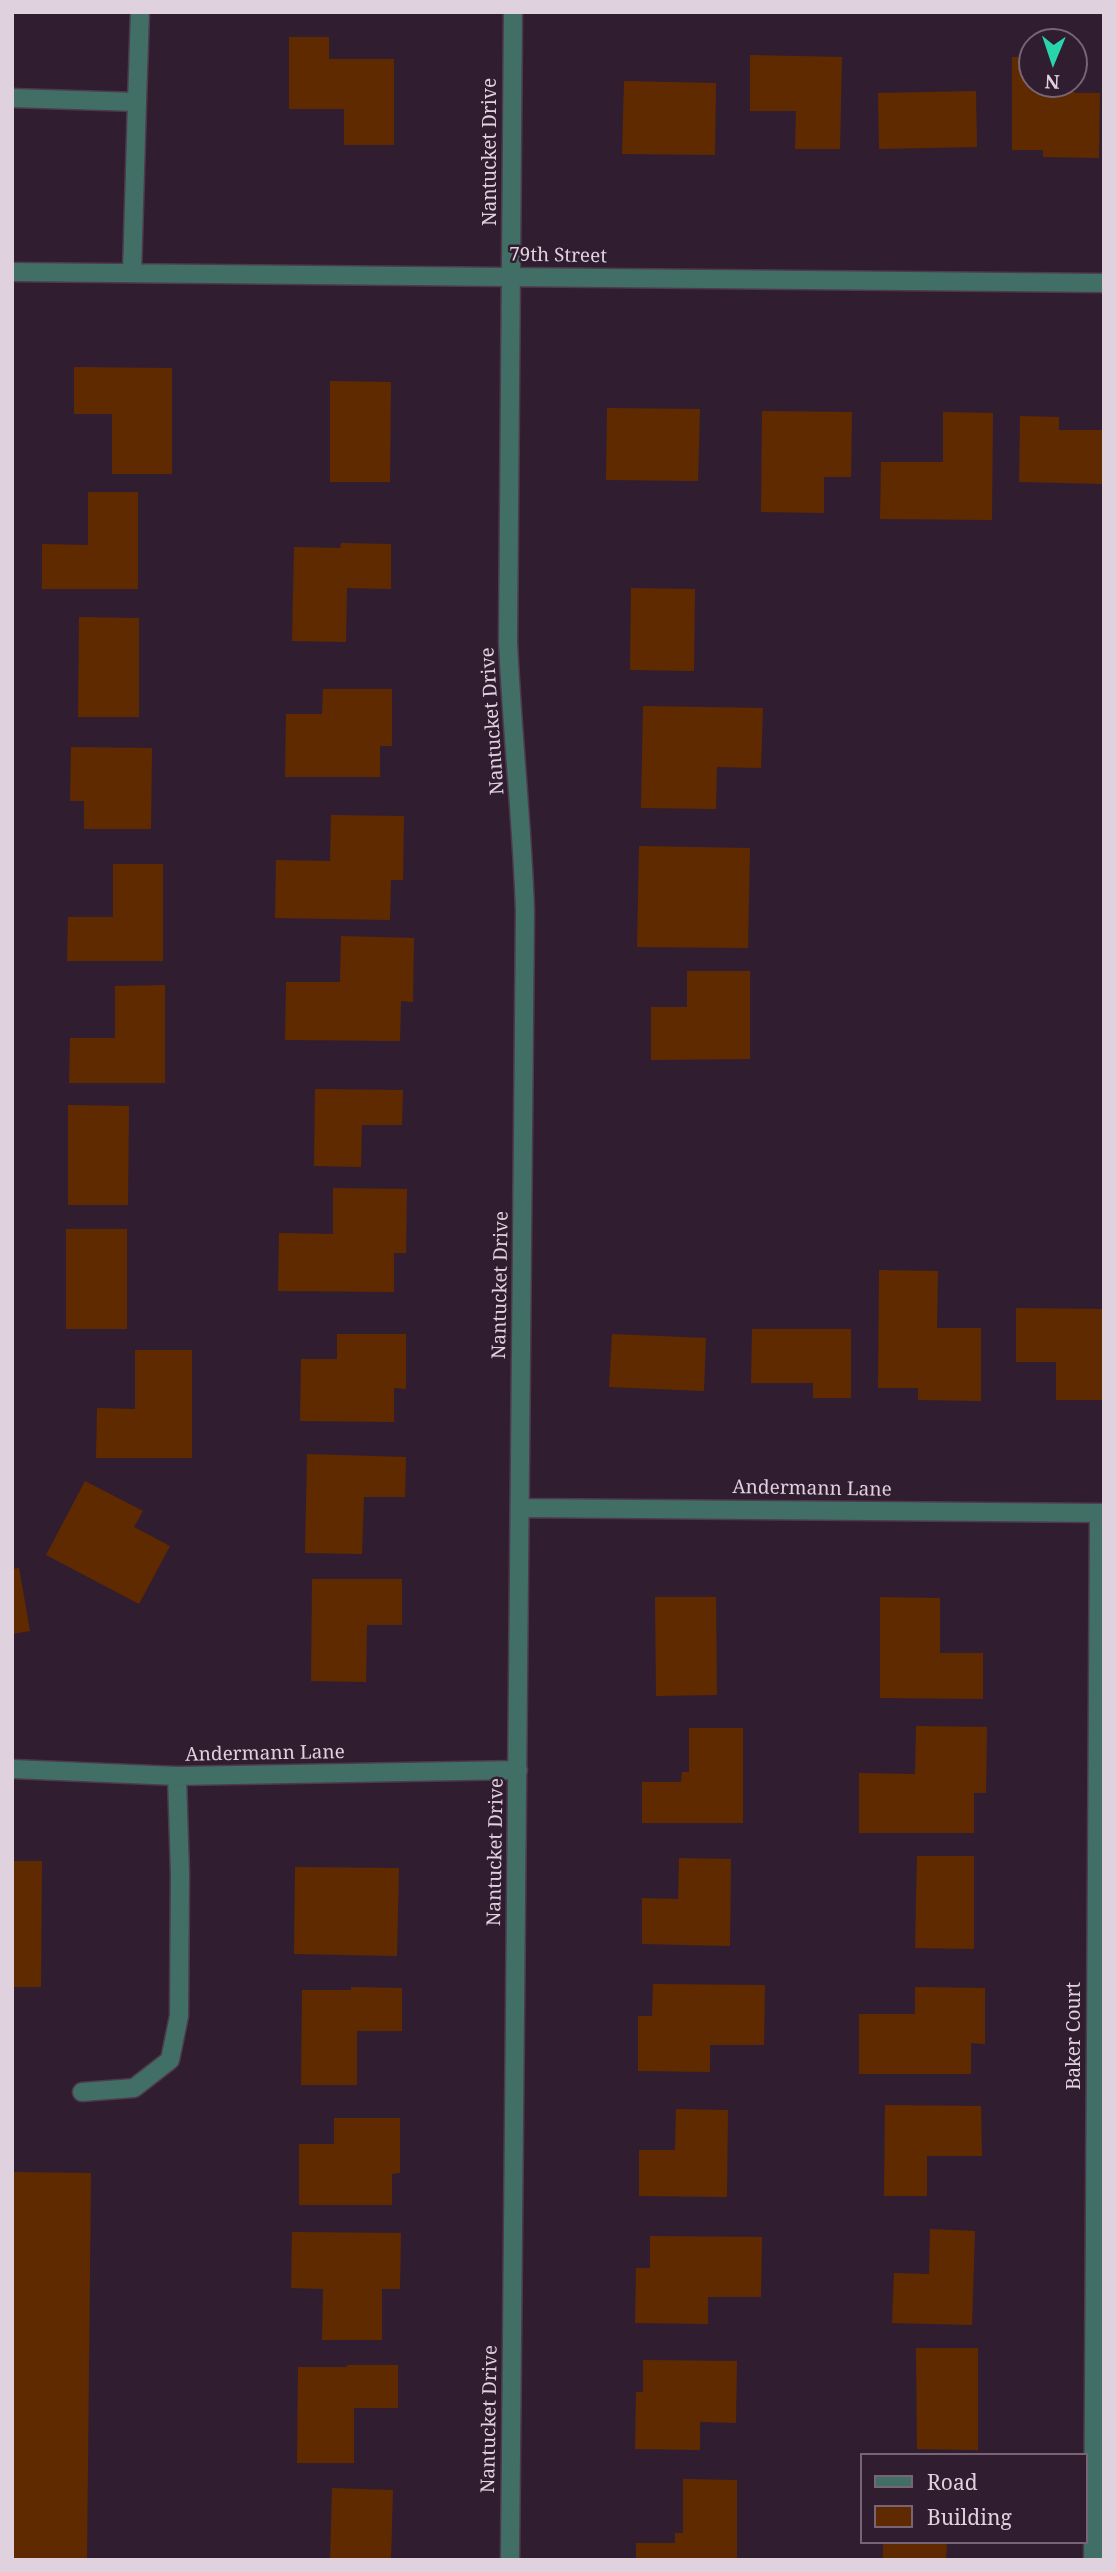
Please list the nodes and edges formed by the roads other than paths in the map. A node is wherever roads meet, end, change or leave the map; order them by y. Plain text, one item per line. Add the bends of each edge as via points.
1 (139, 12) edge
2 (513, 12) edge
3 (12, 98) edge
4 (138, 103) junction
5 (12, 272) edge
6 (132, 273) junction
7 (510, 276) junction
8 (1104, 283) edge
9 (520, 1508) junction
10 (1101, 1513) edge
11 (12, 1769) edge
12 (518, 1770) junction
13 (177, 1776) junction
14 (82, 2092) dead end
15 (510, 2560) edge
16 (1093, 2560) edge

1 - 4 street
2 - 7 street, Nantucket Drive
3 - 4 street
4 - 6 street
5 - 6 street, 79th Street
6 - 7 street, 79th Street
7 - 8 street, 79th Street
7 - 9 street, Nantucket Drive via 508,642 526,911
9 - 10 street, Andermann Lane
9 - 12 street, Nantucket Drive
10 - 16 street, Baker Court
11 - 13 street, Andermann Lane
12 - 13 street, Andermann Lane
12 - 15 street, Nantucket Drive
13 - 14 street via 179,2016 170,2060 134,2088

